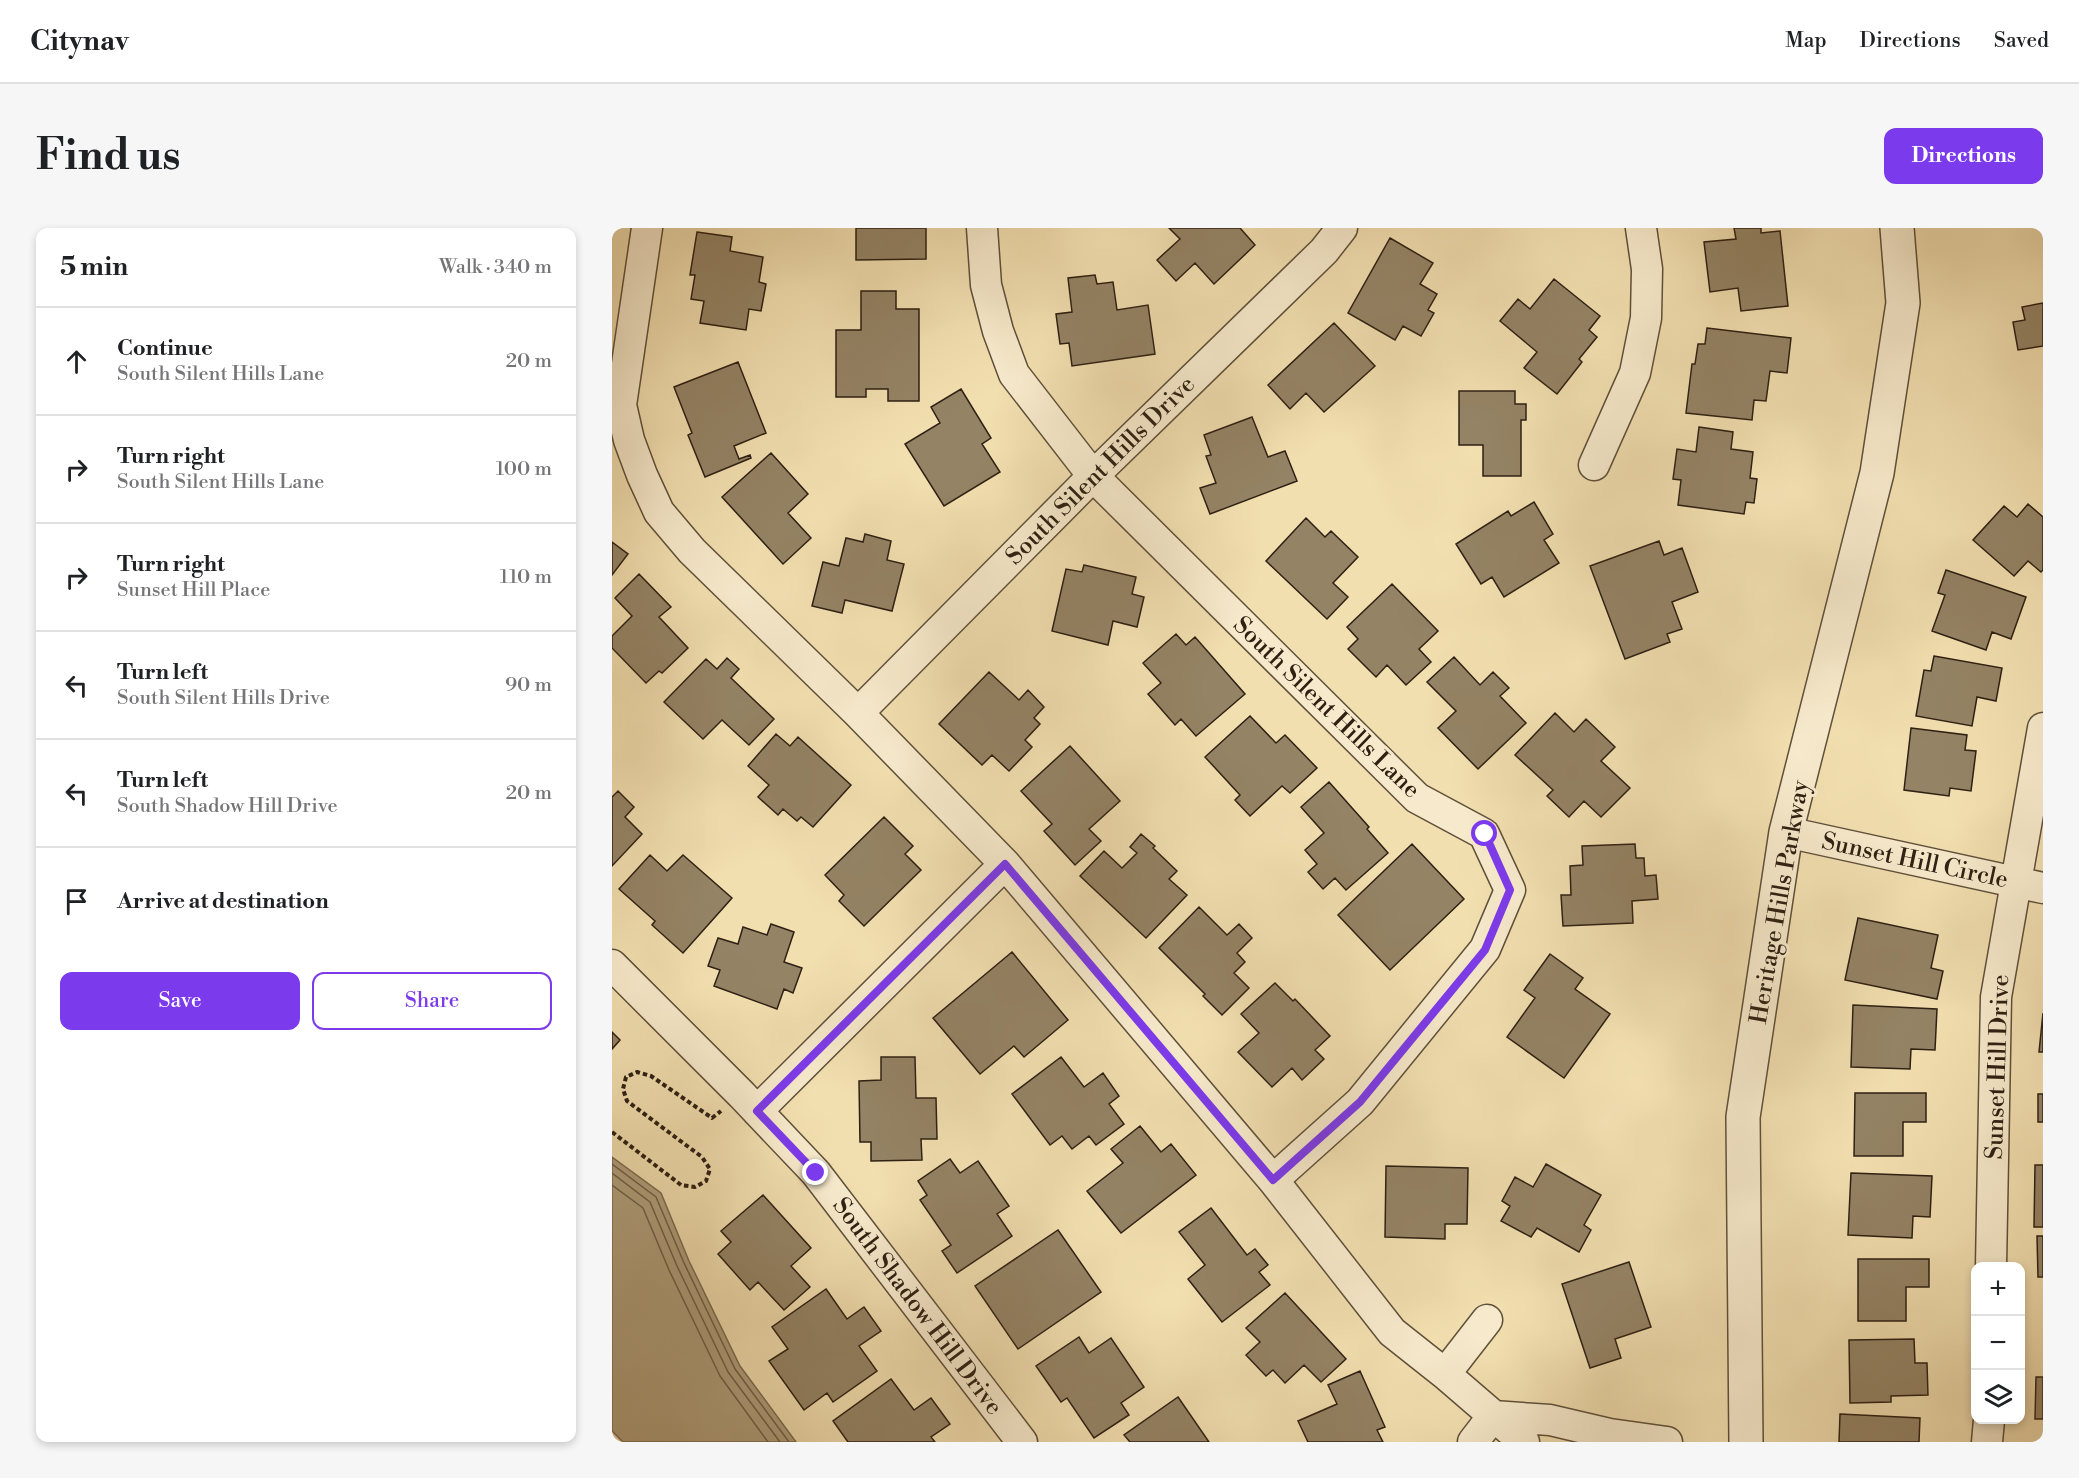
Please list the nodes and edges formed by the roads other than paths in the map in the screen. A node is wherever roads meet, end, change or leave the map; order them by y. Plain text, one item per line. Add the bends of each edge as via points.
1 (647, 228) edge
2 (982, 228) edge
3 (1342, 228) edge
4 (1641, 228) edge
5 (1897, 228) edge
6 (617, 405) edge
7 (1594, 465) dead end
8 (1093, 476) junction
9 (858, 713) junction
10 (2043, 728) edge
11 (1786, 832) junction
12 (1005, 864) junction
13 (2029, 885) edge
14 (612, 966) edge
15 (749, 1103) junction
16 (1273, 1180) junction
17 (1991, 1262) edge
18 (1487, 1320) dead end
19 (1445, 1374) junction
20 (1493, 1416) junction
21 (1989, 1424) edge
22 (1022, 1442) edge
23 (1473, 1442) edge
24 (1524, 1442) edge
25 (1667, 1442) edge
26 (1746, 1442) edge
27 (1987, 1442) edge

1 - 6 street
2 - 8 street, South Silent Hills Lane via 986,285 1014,374
3 - 8 street, South Silent Hills Drive
4 - 7 street via 1647,269 1644,329 1635,373
5 - 11 street, Heritage Hills Parkway via 1903,303 1877,473
6 - 9 street via 660,512 692,551
8 - 9 street, South Silent Hills Drive
8 - 16 street, South Silent Hills Lane via 1417,798 1485,834 1510,890 1485,950 1360,1102
9 - 12 street
10 - 13 street, Sunset Hill Drive
11 - 13 street, Sunset Hill Circle
11 - 26 street, Heritage Hills Parkway via 1743,1117
12 - 15 street
12 - 16 street
13 - 17 street, Sunset Hill Drive via 1996,997
14 - 15 street, South Shadow Hill Drive
15 - 22 street, South Shadow Hill Drive via 816,1173
16 - 19 street via 1392,1332
18 - 19 street
19 - 20 street
20 - 23 street
20 - 24 street
20 - 25 street via 1550,1420
21 - 27 street

